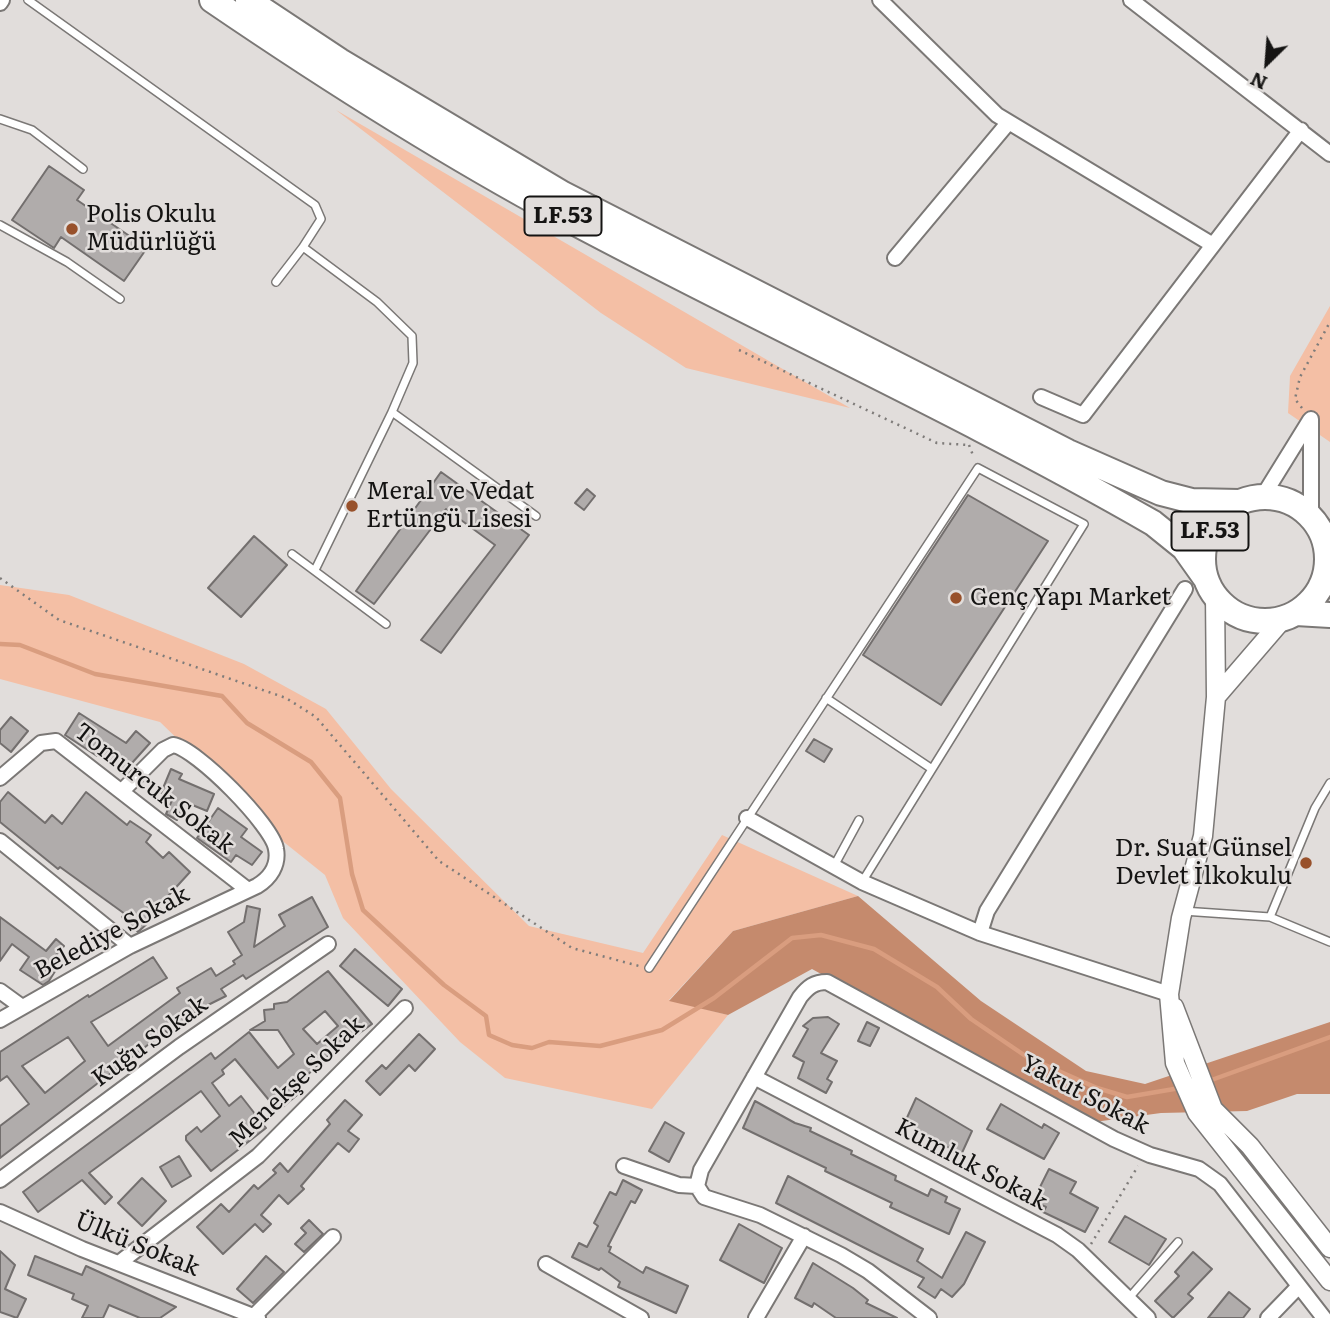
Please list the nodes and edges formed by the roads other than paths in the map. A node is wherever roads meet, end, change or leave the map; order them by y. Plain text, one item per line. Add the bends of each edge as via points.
1 (29, 0) edge
2 (212, 0) edge
3 (248, 0) edge
4 (880, 0) edge
5 (1131, 0) edge
6 (0, 119) edge
7 (1008, 123) junction
8 (1301, 130) junction
9 (1330, 154) edge
10 (83, 169) dead end
11 (0, 225) edge
12 (1213, 245) junction
13 (303, 247) junction
14 (895, 258) dead end
15 (276, 282) dead end
16 (120, 299) dead end
17 (1041, 397) dead end
18 (392, 411) junction
19 (1251, 499) junction
20 (536, 516) dead end
21 (1321, 531) edge
22 (292, 554) dead end
23 (315, 570) junction
24 (1202, 588) junction
25 (1330, 615) edge
26 (1290, 616) junction
27 (386, 624) dead end
28 (1216, 697) junction
29 (826, 698) junction
30 (932, 769) junction
31 (0, 779) edge
32 (1330, 783) edge
33 (122, 791) junction
34 (747, 818) junction
35 (859, 820) dead end
36 (0, 841) edge
37 (833, 866) junction
38 (862, 882) junction
39 (247, 890) junction
40 (1183, 911) junction
41 (1270, 917) junction
42 (979, 933) junction
43 (1330, 942) edge
44 (328, 944) dead end
45 (130, 946) junction
46 (649, 968) road end
47 (0, 991) edge
48 (1169, 994) junction
49 (22, 1007) junction
50 (405, 1008) dead end
51 (0, 1020) edge
52 (754, 1077) junction
53 (1205, 1111) junction
54 (624, 1166) dead end
55 (0, 1180) edge
56 (697, 1185) junction
57 (0, 1212) edge
58 (804, 1236) junction
59 (333, 1237) dead end
60 (1178, 1242) dead end
61 (1329, 1246) edge
62 (118, 1263) junction
63 (546, 1264) dead end
64 (1330, 1281) edge
65 (1298, 1287) junction
66 (1128, 1299) junction
67 (256, 1317) edge
68 (641, 1318) edge
69 (757, 1318) edge
70 (929, 1318) edge
71 (1148, 1318) edge
72 (1268, 1318) edge
73 (1324, 1318) edge

1 - 13 lane via 315,205 321,219
2 - 24 highway, LF.53 via 384,112 561,215 980,440 1153,523 1184,548
3 - 19 highway, LF.53 via 340,61 564,194 1068,452 1161,493 1192,501
4 - 7 street
5 - 8 street
6 - 10 lane via 32,131
7 - 12 street
7 - 14 street
8 - 9 street
8 - 12 street
11 - 16 lane
12 - 17 street via 1083,415
13 - 15 lane
13 - 18 lane via 412,336 413,363
18 - 20 lane
18 - 23 lane
19 - 21 highway, LF.53 via 1281,498
19 - 21 street via 1311,419
19 - 24 highway, LF.53 via 1216,519 1206,537
21 - 26 highway via 1327,552 1324,579 1311,602
22 - 23 lane
23 - 27 lane
24 - 26 highway, LF.53 via 1246,618 1265,621
24 - 28 street
24 - 42 street via 988,911
25 - 26 highway, LF.53
26 - 28 street
28 - 40 street via 1203,836
29 - 30 lane
29 - 30 lane via 978,468 1084,524
29 - 34 lane
30 - 38 lane
31 - 33 street, Tomurcuk Sokak via 41,743 52,740
32 - 41 lane
33 - 39 street, Tomurcuk Sokak
33 - 39 street, Belediye Sokak via 166,748 189,751 253,813 275,844 274,870
34 - 37 street
34 - 46 lane
35 - 37 lane
36 - 45 street
37 - 38 street
38 - 42 street
39 - 45 street, Belediye Sokak
40 - 41 lane
40 - 48 street
41 - 43 lane
42 - 48 street
44 - 55 street, Kuğu Sokak
45 - 49 street, Belediye Sokak
47 - 49 street
48 - 53 street
48 - 53 street via 1175,1063
49 - 51 street, Belediye Sokak
50 - 62 street, Menekşe Sokak via 258,1156
52 - 56 street
52 - 65 street, Yakut Sokak via 800,997 817,982 840,987 1114,1139 1213,1178
52 - 66 street, Kumluk Sokak via 1057,1235
53 - 61 street via 1250,1146
53 - 64 street
54 - 56 street via 679,1185
56 - 58 street via 704,1197 750,1211
57 - 62 street, Ülkü Sokak
58 - 69 street
58 - 70 street via 868,1271
59 - 67 street
60 - 66 lane
62 - 67 street, Ülkü Sokak
63 - 68 street
65 - 72 street
65 - 73 street, Yakut Sokak
66 - 71 street, Kumluk Sokak

